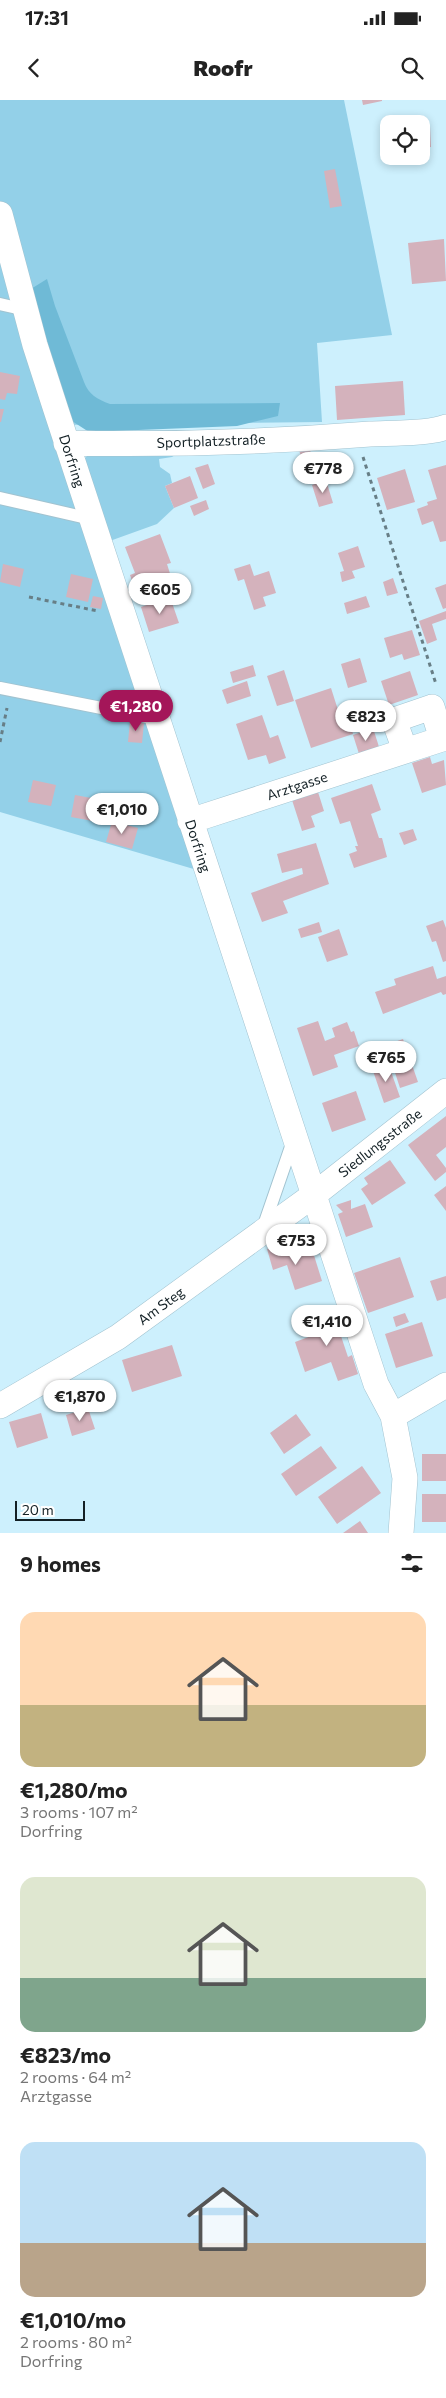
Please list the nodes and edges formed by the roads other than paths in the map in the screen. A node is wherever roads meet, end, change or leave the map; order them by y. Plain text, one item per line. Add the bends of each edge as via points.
1 (0, 214) edge
2 (0, 304) edge
3 (26, 310) junction
4 (446, 427) edge
5 (66, 443) junction
6 (0, 498) edge
7 (91, 519) junction
8 (6, 689) edge
9 (157, 719) junction
10 (405, 750) junction
11 (190, 821) junction
12 (446, 1091) edge
13 (295, 1134) junction
14 (315, 1194) junction
15 (261, 1233) junction
16 (446, 1385) edge
17 (0, 1406) edge
18 (393, 1416) junction
19 (401, 1533) edge

1 - 3 street, Dorfring
2 - 3 lane
3 - 5 street, Dorfring
4 - 5 street, Sportplatzstraße via 356,435 110,445
5 - 7 street, Dorfring
6 - 7 lane
7 - 9 street, Dorfring
8 - 9 lane
9 - 11 street, Dorfring
10 - 10 street, Arztgasse via 442,739 432,707 394,720
10 - 11 street, Arztgasse
11 - 13 street, Dorfring
12 - 14 street, Siedlungsstraße
13 - 14 street, Dorfring
13 - 15 lane
14 - 15 street, Am Steg
14 - 18 street, Dorfring via 376,1384
15 - 17 street, Am Steg via 118,1337
16 - 18 street
18 - 19 street, Dorfring via 405,1478

